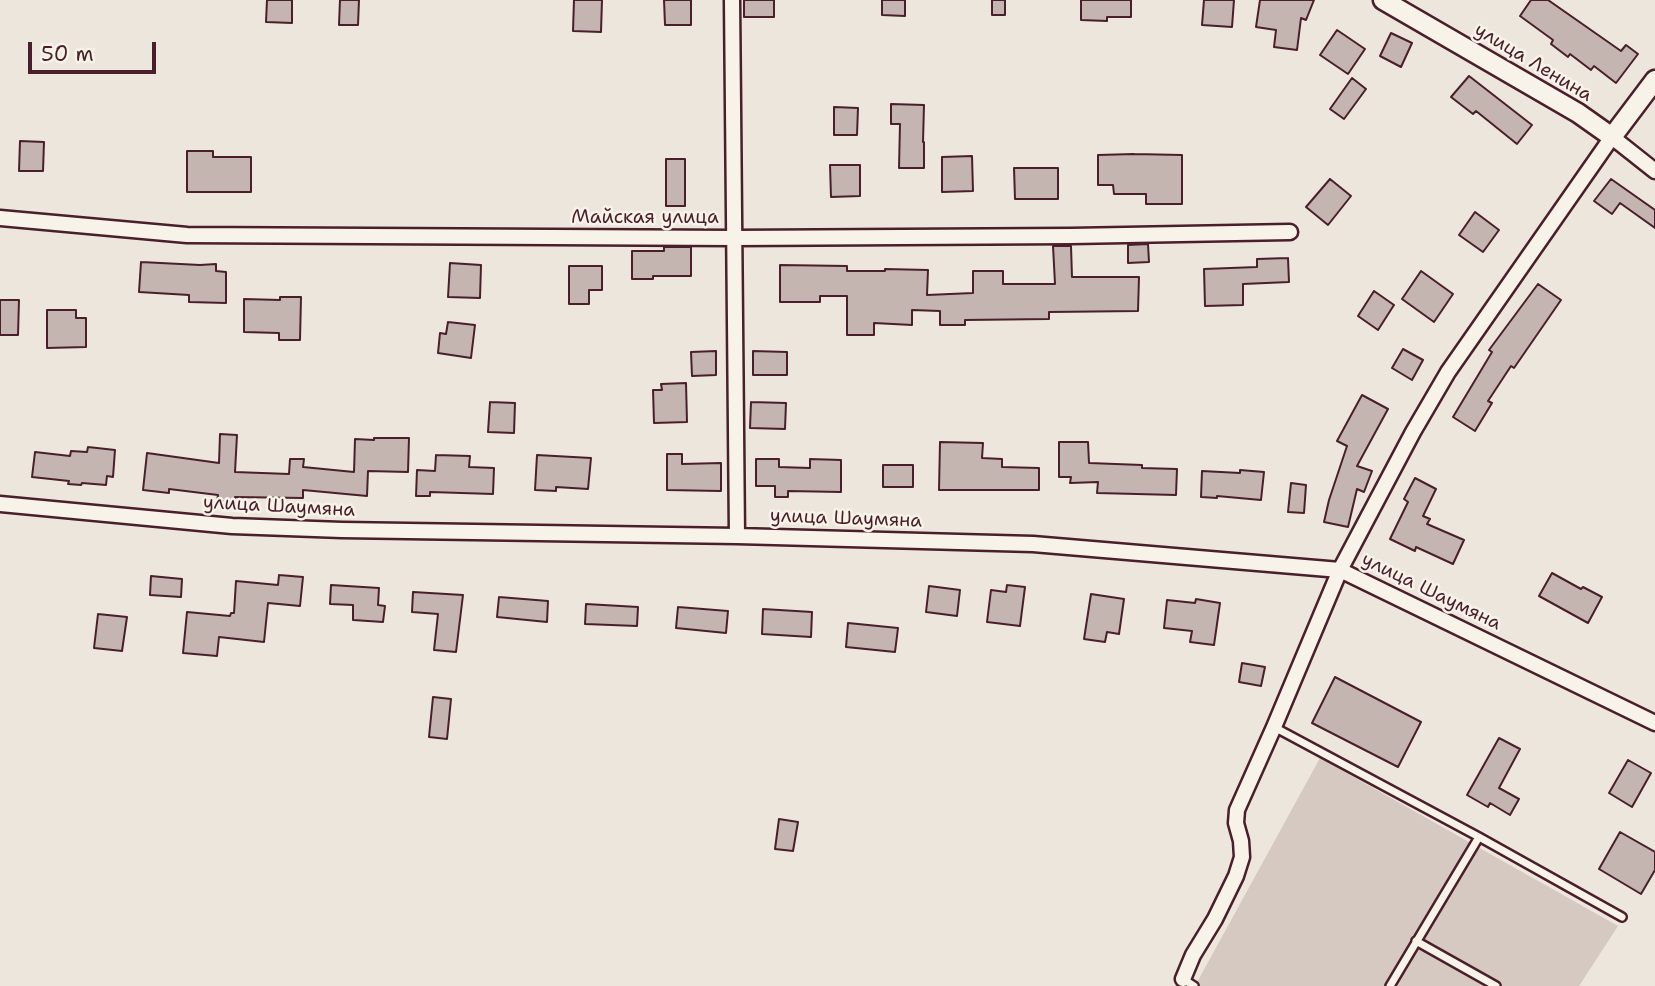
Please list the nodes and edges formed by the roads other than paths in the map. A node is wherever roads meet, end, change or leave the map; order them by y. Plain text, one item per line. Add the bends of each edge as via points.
1 (732, 0) edge
2 (1383, 0) edge
3 (1655, 80) edge
4 (1612, 137) junction
5 (1655, 171) edge
6 (0, 218) edge
7 (1290, 232) dead end
8 (734, 237) junction
9 (0, 504) edge
10 (737, 536) junction
11 (1340, 570) junction
12 (1655, 723) edge
13 (1274, 727) junction
14 (1479, 837) junction
15 (1622, 917) dead end
16 (1416, 941) junction
17 (1189, 982) edge
18 (1390, 986) edge
19 (1496, 986) edge

1 - 8 street
2 - 4 street, улица Ленина
3 - 4 street
4 - 5 street, улица Ленина
4 - 11 street via 1448,372
6 - 8 street, Майская улица via 187,235
7 - 8 street, Майская улица
8 - 10 street
9 - 10 street, улица Шаумяна via 232,526
10 - 11 street, улица Шаумяна via 1033,544
11 - 12 street, улица Шаумяна
11 - 13 street
13 - 14 lane
13 - 17 street via 1237,810 1242,857 1236,876 1193,955
14 - 15 lane
14 - 16 lane
16 - 18 lane
16 - 19 lane

